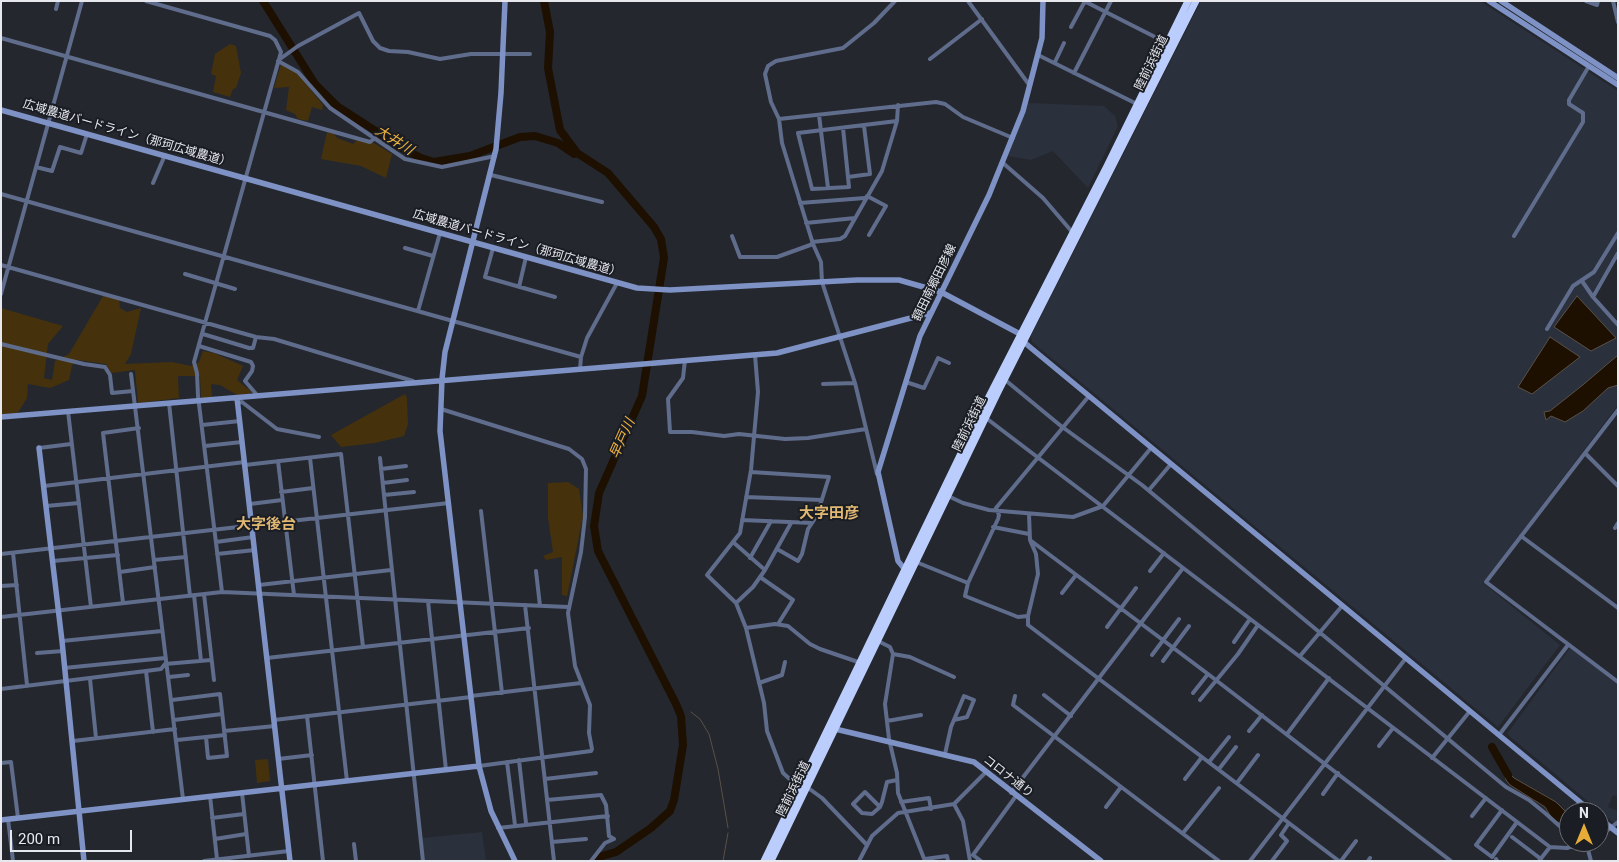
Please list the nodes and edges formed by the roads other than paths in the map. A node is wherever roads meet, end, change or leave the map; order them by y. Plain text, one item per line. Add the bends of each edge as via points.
1 (58, 1) edge
2 (82, 1) edge
3 (146, 1) edge
4 (505, 1) edge
5 (895, 1) edge
6 (968, 1) edge
7 (1043, 1) edge
8 (1085, 1) edge
9 (1111, 1) edge
10 (1188, 1) edge
11 (1196, 1) edge
12 (1490, 1) edge
13 (1501, 1) edge
14 (1586, 1) edge
15 (1598, 1) edge
16 (1613, 1) edge
17 (56, 9) dead end
18 (1106, 12) junction
19 (1616, 14) edge
20 (982, 19) junction
21 (1618, 22) edge
22 (1071, 27) dead end
23 (1, 38) edge
24 (1167, 43) junction
25 (1064, 44) dead end
26 (503, 54) junction
27 (530, 54) dead end
28 (1038, 55) junction
29 (66, 56) junction
30 (930, 59) dead end
31 (278, 61) junction
32 (1054, 62) junction
33 (1589, 66) junction
34 (1074, 73) junction
35 (1618, 78) edge
36 (1618, 85) edge
37 (1030, 86) junction
38 (1137, 104) junction
39 (898, 105) junction
40 (1, 110) edge
41 (264, 110) junction
42 (819, 115) junction
43 (779, 119) junction
44 (897, 122) junction
45 (49, 123) junction
46 (864, 126) junction
47 (843, 128) junction
48 (821, 130) junction
49 (87, 134) junction
50 (375, 138) junction
51 (1013, 138) junction
52 (495, 153) junction
53 (165, 155) junction
54 (1003, 163) junction
55 (36, 167) junction
56 (491, 175) junction
57 (848, 177) junction
58 (246, 178) junction
59 (153, 183) dead end
60 (828, 188) junction
61 (1, 194) edge
62 (866, 197) junction
63 (27, 201) junction
64 (602, 202) dead end
65 (800, 203) junction
66 (855, 218) junction
67 (806, 223) junction
68 (440, 232) junction
69 (1073, 233) junction
70 (1618, 233) edge
71 (868, 235) dead end
72 (732, 236) dead end
73 (1514, 236) dead end
74 (474, 242) junction
75 (812, 243) junction
76 (405, 248) dead end
77 (493, 248) junction
78 (1618, 254) edge
79 (224, 256) junction
80 (433, 256) junction
81 (526, 257) junction
82 (1, 265) edge
83 (9, 267) junction
84 (185, 274) dead end
85 (617, 282) junction
86 (822, 282) junction
87 (1582, 282) junction
88 (216, 283) junction
89 (519, 287) junction
90 (235, 290) dead end
91 (941, 292) junction
92 (1, 294) edge
93 (556, 297) dead end
94 (1593, 297) junction
95 (418, 311) junction
96 (930, 313) junction
97 (452, 321) junction
98 (206, 322) junction
99 (1618, 325) edge
100 (1547, 328) dead end
101 (203, 334) junction
102 (1020, 334) junction
103 (256, 336) junction
104 (840, 338) junction
105 (1024, 342) junction
106 (1, 344) edge
107 (199, 346) junction
108 (754, 355) junction
109 (581, 357) junction
110 (686, 360) junction
111 (949, 363) dead end
112 (580, 369) junction
113 (131, 374) dead end
114 (442, 379) junction
115 (1004, 379) junction
116 (415, 381) junction
117 (906, 382) junction
118 (855, 383) junction
119 (823, 384) dead end
120 (134, 391) junction
121 (257, 395) junction
122 (1089, 396) junction
123 (199, 400) junction
124 (238, 400) junction
125 (169, 403) junction
126 (137, 405) junction
127 (441, 409) junction
128 (1618, 410) edge
129 (68, 412) junction
130 (983, 415) junction
131 (1, 417) edge
132 (241, 421) junction
133 (202, 425) junction
134 (1063, 427) junction
135 (139, 428) junction
136 (866, 428) junction
137 (754, 436) junction
138 (319, 437) dead end
139 (243, 442) junction
140 (72, 444) junction
141 (205, 446) junction
142 (39, 448) joint
143 (1151, 448) junction
144 (1585, 453) junction
145 (1037, 457) junction
146 (310, 458) junction
147 (380, 458) dead end
148 (278, 461) junction
149 (245, 464) junction
150 (1170, 464) junction
151 (406, 466) dead end
152 (207, 467) junction
153 (381, 469) junction
154 (176, 470) junction
155 (751, 472) junction
156 (144, 474) junction
157 (878, 476) junction
158 (1130, 476) junction
159 (109, 478) junction
160 (407, 480) dead end
161 (76, 483) junction
162 (383, 483) junction
163 (44, 486) junction
164 (1618, 486) edge
165 (313, 488) junction
166 (1149, 490) junction
167 (281, 492) junction
168 (414, 492) dead end
169 (384, 495) junction
170 (945, 495) junction
171 (746, 497) junction
172 (282, 500) junction
173 (822, 500) junction
174 (78, 503) junction
175 (449, 503) junction
176 (250, 504) junction
177 (46, 506) junction
178 (1103, 506) junction
179 (385, 511) junction
180 (482, 511) dead end
181 (998, 511) junction
182 (1029, 514) junction
183 (348, 515) junction
184 (316, 518) junction
185 (742, 520) junction
186 (770, 521) junction
187 (285, 522) junction
188 (791, 523) junction
189 (812, 523) junction
190 (1618, 523) edge
191 (252, 526) junction
192 (993, 527) junction
193 (1615, 528) dead end
194 (214, 530) junction
195 (183, 533) junction
196 (1029, 534) junction
197 (254, 536) junction
198 (1521, 536) junction
199 (151, 537) junction
200 (1030, 540) junction
201 (116, 541) junction
202 (216, 542) junction
203 (733, 542) junction
204 (84, 545) junction
205 (51, 548) junction
206 (777, 549) junction
207 (255, 550) junction
208 (13, 553) junction
209 (1164, 553) junction
210 (1, 554) edge
211 (217, 554) junction
212 (118, 555) junction
213 (186, 557) junction
214 (85, 558) junction
215 (750, 558) junction
216 (154, 560) junction
217 (52, 561) junction
218 (912, 561) junction
219 (155, 567) junction
220 (1183, 568) junction
221 (391, 570) junction
222 (765, 570) junction
223 (536, 571) dead end
224 (1150, 571) dead end
225 (120, 572) junction
226 (907, 572) junction
227 (355, 574) junction
228 (1076, 575) junction
229 (760, 577) junction
230 (323, 578) junction
231 (293, 582) junction
232 (968, 584) junction
233 (17, 585) junction
234 (259, 585) junction
235 (1, 586) edge
236 (1136, 588) dead end
237 (222, 592) junction
238 (1062, 593) dead end
239 (204, 594) junction
240 (260, 594) junction
241 (192, 595) junction
242 (294, 595) junction
243 (326, 596) junction
244 (358, 598) junction
245 (158, 599) junction
246 (394, 599) junction
247 (428, 601) junction
248 (460, 602) junction
249 (736, 602) junction
250 (123, 603) junction
251 (490, 604) junction
252 (526, 605) junction
253 (540, 606) junction
254 (1342, 606) junction
255 (91, 607) junction
256 (568, 607) junction
257 (1121, 608) junction
258 (1618, 608) edge
259 (58, 610) junction
260 (20, 615) junction
261 (1028, 616) junction
262 (1, 617) edge
263 (1250, 619) junction
264 (1179, 620) dead end
265 (1142, 623) junction
266 (778, 624) junction
267 (1258, 625) junction
268 (1189, 626) dead end
269 (1107, 627) dead end
270 (529, 628) junction
271 (746, 628) junction
272 (162, 631) junction
273 (494, 632) junction
274 (1319, 633) junction
275 (464, 635) junction
276 (432, 639) junction
277 (1163, 639) junction
278 (878, 641) junction
279 (62, 642) junction
280 (399, 642) junction
281 (1234, 642) dead end
282 (1568, 645) junction
283 (363, 647) junction
284 (1173, 647) junction
285 (332, 650) junction
286 (63, 651) junction
287 (37, 653) dead end
288 (893, 654) junction
289 (1152, 655) dead end
290 (1300, 656) junction
291 (165, 658) junction
292 (267, 658) junction
293 (1406, 658) junction
294 (211, 660) junction
295 (200, 661) junction
296 (1163, 661) dead end
297 (785, 662) dead end
298 (165, 664) junction
299 (863, 664) junction
300 (64, 668) junction
301 (146, 671) junction
302 (1208, 674) junction
303 (188, 675) dead end
304 (954, 676) dead end
305 (170, 677) junction
306 (1328, 678) junction
307 (90, 679) junction
308 (1099, 679) junction
309 (214, 680) dead end
310 (1218, 680) junction
311 (66, 681) junction
312 (1618, 682) edge
313 (581, 683) junction
314 (759, 683) junction
315 (27, 685) junction
316 (1384, 686) junction
317 (1, 689) edge
318 (536, 689) junction
319 (502, 693) junction
320 (1193, 693) dead end
321 (1044, 695) dead end
322 (471, 696) junction
323 (1015, 696) dead end
324 (172, 700) junction
325 (1200, 700) dead end
326 (439, 701) junction
327 (406, 704) junction
328 (1367, 708) junction
329 (1470, 711) junction
330 (339, 712) junction
331 (222, 714) junction
332 (921, 715) dead end
333 (1262, 715) junction
334 (307, 716) junction
335 (1071, 716) junction
336 (174, 720) junction
337 (954, 720) junction
338 (887, 721) junction
339 (275, 723) junction
340 (832, 728) junction
341 (1393, 728) junction
342 (175, 729) junction
343 (1249, 731) dead end
344 (153, 732) junction
345 (225, 733) junction
346 (1287, 734) junction
347 (1499, 735) junction
348 (206, 737) junction
349 (1055, 737) junction
350 (1229, 737) dead end
351 (96, 738) junction
352 (1448, 738) junction
353 (177, 740) junction
354 (73, 741) junction
355 (891, 743) junction
356 (1379, 746) dead end
357 (1236, 747) dead end
358 (944, 754) junction
359 (312, 755) junction
360 (1258, 755) dead end
361 (1202, 757) junction
362 (543, 758) junction
363 (1432, 758) junction
364 (278, 759) junction
365 (520, 760) junction
366 (507, 762) junction
367 (1209, 762) junction
368 (1, 763) edge
369 (1325, 763) junction
370 (479, 766) junction
371 (1219, 769) junction
372 (446, 770) junction
373 (986, 772) junction
374 (414, 773) junction
375 (596, 773) dead end
376 (1338, 773) junction
377 (1185, 779) dead end
378 (545, 780) junction
379 (897, 780) junction
380 (347, 781) junction
381 (1237, 783) junction
382 (315, 784) junction
383 (804, 787) junction
384 (1121, 787) junction
385 (282, 788) junction
386 (1219, 788) dead end
387 (242, 793) junction
388 (1014, 794) junction
389 (1323, 794) dead end
390 (210, 796) junction
391 (1486, 798) junction
392 (183, 799) junction
393 (546, 800) junction
394 (901, 802) junction
395 (1580, 802) edge
396 (954, 804) junction
397 (880, 807) junction
398 (1106, 807) dead end
399 (931, 809) junction
400 (1502, 810) junction
401 (78, 811) junction
402 (905, 811) junction
403 (244, 814) junction
404 (608, 816) junction
405 (1472, 816) dead end
406 (18, 818) junction
407 (212, 818) junction
408 (1282, 818) junction
409 (8, 819) junction
410 (1, 820) edge
411 (550, 822) junction
412 (1517, 822) junction
413 (1618, 822) edge
414 (1289, 823) junction
415 (526, 824) junction
416 (515, 825) junction
417 (1559, 826) edge
418 (498, 828) junction
419 (1611, 828) joint
420 (1183, 833) junction
421 (1618, 833) edge
422 (246, 834) junction
423 (1512, 837) dead end
424 (215, 839) junction
425 (586, 839) dead end
426 (1356, 841) dead end
427 (552, 842) junction
428 (354, 844) dead end
429 (866, 844) junction
430 (1550, 847) junction
431 (1559, 848) edge
432 (289, 851) junction
433 (969, 851) junction
434 (264, 854) junction
435 (974, 855) junction
436 (249, 856) junction
437 (217, 859) junction
438 (1444, 859) edge
439 (925, 860) edge
440 (1540, 860) edge
441 (13, 861) edge
442 (84, 861) edge
443 (204, 861) edge
444 (264, 861) edge
445 (290, 861) edge
446 (323, 861) edge
447 (356, 861) edge
448 (423, 861) edge
449 (516, 861) edge
450 (554, 861) edge
451 (591, 861) edge
452 (764, 861) edge
453 (771, 861) edge
454 (859, 861) edge
455 (948, 861) edge
456 (970, 861) edge
457 (981, 861) edge
458 (1101, 861) edge
459 (1219, 861) edge
460 (1250, 861) edge
461 (1272, 861) edge
462 (1340, 861) edge
463 (1451, 861) edge

1 - 17 street
2 - 29 street
3 - 31 street via 270,36 279,46
4 - 26 street
5 - 43 street via 843,48 776,61 768,66 765,74 771,102
6 - 20 street
7 - 28 street, 額田南郷田彦線
8 - 18 street
8 - 22 street
9 - 18 street
10 - 24 highway, 陸前浜街道
11 - 105 highway, 陸前浜街道
12 - 33 street
13 - 35 street
14 - 15 street via 1597,5
16 - 19 street
18 - 24 street
18 - 34 street
19 - 21 street
20 - 30 street
20 - 37 street
23 - 29 street
24 - 38 highway, 陸前浜街道
25 - 32 street
26 - 27 street
26 - 31 street via 471,54 440,59 389,51 373,41 359,13 298,46
26 - 52 street
28 - 32 street
28 - 37 street, 額田南郷田彦線
29 - 41 street
29 - 45 street
31 - 41 street
31 - 50 street via 298,72 330,108
32 - 34 street
33 - 36 street
33 - 73 street via 1569,96 1569,104 1583,113 1583,122
34 - 38 street
37 - 51 street, 額田南郷田彦線
38 - 69 highway, 陸前浜街道
39 - 42 street
39 - 44 street
39 - 51 street via 941,102 963,117
40 - 45 street, 広域農道バードライン（那珂広域農道）
41 - 50 street via 370,142
41 - 58 street
42 - 43 street
42 - 48 street
43 - 65 street via 782,143
44 - 46 street
44 - 62 street via 888,144 887,159
45 - 49 street, 広域農道バードライン（那珂広域農道）
45 - 55 street
46 - 47 street
46 - 57 street via 870,174
47 - 48 street
47 - 57 street
48 - 60 street
48 - 60 street via 797,134 812,189
49 - 53 street, 広域農道バードライン（那珂広域農道）
49 - 55 street via 81,153 60,147 52,171
50 - 52 street via 405,159 442,167
51 - 54 street, 額田南郷田彦線
52 - 56 street
53 - 58 street, 広域農道バードライン（那珂広域農道）
53 - 59 street
54 - 69 street via 1043,198
54 - 91 street, 額田南郷田彦線
55 - 63 street
56 - 64 street
56 - 74 street
57 - 60 street via 849,187
58 - 68 street, 広域農道バードライン（那珂広域農道）
58 - 79 street
61 - 63 street
62 - 65 street
62 - 66 street
62 - 71 street via 886,206
63 - 79 street
63 - 83 street
65 - 67 street
66 - 67 street
66 - 75 street via 840,239
67 - 75 street
68 - 74 street, 広域農道バードライン（那珂広域農道）
68 - 80 street
69 - 102 highway, 陸前浜街道
70 - 87 street via 1594,272
72 - 75 street via 740,257 778,257
74 - 77 street, 広域農道バードライン（那珂広域農道）
74 - 97 street
75 - 86 street via 821,262
76 - 80 street
77 - 81 street, 広域農道バードライン（那珂広域農道）
77 - 89 street via 485,277
78 - 94 street
79 - 88 street
79 - 95 street
80 - 95 street
81 - 85 street, 広域農道バードライン（那珂広域農道）
81 - 89 street
82 - 83 street
83 - 92 street
83 - 98 street
84 - 88 street
85 - 86 street, 広域農道バードライン（那珂広域農道） via 648,290
85 - 109 street via 587,338
86 - 91 street, 広域農道バードライン（那珂広域農道） via 907,281
86 - 104 street
87 - 94 street
87 - 100 street via 1573,286
88 - 90 street
88 - 98 street
89 - 93 street
91 - 96 street, 額田南郷田彦線
91 - 102 street, 広域農道バードライン（那珂広域農道）
94 - 99 street
95 - 97 street
96 - 104 street
96 - 117 street, 額田南郷田彦線
97 - 109 street
97 - 114 street
98 - 101 street
98 - 103 street
101 - 103 street via 249,348 253,348
101 - 107 street
102 - 105 street
102 - 130 highway, 陸前浜街道
103 - 116 street
104 - 108 street
104 - 118 street
105 - 115 highway, 陸前浜街道
105 - 122 street
106 - 120 street via 105,367 112,393
107 - 121 street via 251,362 252,371 245,381
107 - 123 street via 194,362
108 - 110 street
108 - 137 street via 758,392
109 - 112 street
110 - 112 street
110 - 137 street via 683,378 668,399 670,432
111 - 117 street via 938,358 924,388
112 - 114 street
113 - 120 street
114 - 116 street
114 - 127 street
115 - 130 highway, 陸前浜街道
115 - 134 street
116 - 121 street
117 - 157 street, 額田南郷田彦線
118 - 119 street
118 - 136 street
120 - 126 street
121 - 124 street
122 - 134 street
122 - 143 street
123 - 124 street
123 - 125 street
123 - 133 street
124 - 132 street
124 - 138 street via 278,429
125 - 126 street
125 - 154 street
126 - 129 street
126 - 135 street
127 - 175 street via 440,431
127 - 256 street via 546,440 569,449 584,462 585,517 581,552
128 - 144 street
129 - 131 street
129 - 140 street
130 - 145 street
130 - 170 highway, 陸前浜街道
132 - 133 street
132 - 139 street
133 - 141 street
134 - 145 street
134 - 158 street
135 - 156 street
135 - 159 street via 103,433
136 - 137 street via 808,438
136 - 157 street
137 - 155 street
139 - 141 street
139 - 149 street
140 - 142 street
140 - 161 street
141 - 152 street
142 - 163 street
143 - 150 street
143 - 158 street
144 - 164 street
144 - 198 street
145 - 178 street
145 - 181 street via 996,508
146 - 148 street
146 - 165 street
146 - 183 street via 341,454
147 - 153 street
148 - 149 street
148 - 167 street
149 - 152 street
149 - 176 street
150 - 166 street
150 - 254 street
151 - 153 street
152 - 154 street
152 - 194 street
153 - 162 street
154 - 156 street
154 - 195 street
155 - 171 street
155 - 173 street via 829,478
156 - 159 street
156 - 199 street
157 - 226 street, 額田南郷田彦線 via 898,561
158 - 166 street
158 - 178 street
159 - 161 street
159 - 201 street
160 - 162 street
161 - 163 street
161 - 174 street
162 - 169 street
163 - 177 street
165 - 167 street
165 - 184 street
166 - 274 street
167 - 172 street
168 - 169 street
169 - 179 street
170 - 181 street
170 - 218 highway, 陸前浜街道
171 - 173 street
171 - 185 street
172 - 176 street
172 - 187 street
173 - 189 street
174 - 177 street
174 - 204 street
175 - 179 street
175 - 248 street
176 - 191 street
177 - 205 street
178 - 182 street via 1073,517
178 - 209 street
179 - 183 street
179 - 221 street
180 - 251 street
181 - 182 street
181 - 192 street
182 - 196 street
183 - 184 street
183 - 227 street
184 - 187 street
184 - 230 street
185 - 186 street
185 - 203 street via 740,532
186 - 188 street
186 - 215 street
187 - 191 street
187 - 231 street
188 - 189 street
188 - 206 street
189 - 206 street via 798,561
190 - 193 street
191 - 194 street
191 - 197 street
192 - 196 street
192 - 232 street
194 - 195 street
194 - 202 street
195 - 199 street
195 - 213 street
196 - 200 street
197 - 202 street
197 - 207 street
198 - 258 street
198 - 282 street via 1486,582
199 - 201 street
199 - 216 street
200 - 228 street
200 - 261 street via 1036,554 1038,574
201 - 204 street
201 - 212 street
202 - 211 street
203 - 215 street
203 - 249 street via 707,575
204 - 205 street
204 - 214 street
205 - 208 street
205 - 217 street
206 - 222 street
207 - 211 street
207 - 234 street
208 - 210 street
208 - 233 street
209 - 220 street
209 - 224 street
211 - 237 street
212 - 214 street
212 - 225 street
213 - 216 street
213 - 241 street
214 - 217 street
214 - 255 street
215 - 222 street
216 - 219 street
217 - 259 street
218 - 226 highway, 陸前浜街道
218 - 232 street
219 - 225 street
219 - 245 street
220 - 263 street
220 - 265 street
221 - 227 street
221 - 246 street
222 - 229 street
223 - 253 street
225 - 250 street
226 - 278 highway, 陸前浜街道
226 - 299 highway, 陸前浜街道
227 - 230 street
227 - 244 street
228 - 238 street
228 - 257 street
229 - 249 street
229 - 266 street via 793,600
230 - 231 street
230 - 243 street
231 - 234 street
231 - 242 street
232 - 261 street via 965,596 1018,617
233 - 235 street
233 - 260 street
234 - 240 street
236 - 257 street
237 - 239 street
237 - 240 street
239 - 241 street
239 - 294 street
240 - 242 street
240 - 292 street
241 - 245 street
241 - 295 street
242 - 243 street
243 - 244 street
243 - 285 street
244 - 246 street
244 - 283 street
245 - 250 street
245 - 272 street
246 - 247 street
246 - 280 street
247 - 248 street
247 - 276 street
248 - 251 street
248 - 275 street
249 - 271 street
250 - 255 street
251 - 252 street
251 - 273 street
252 - 253 street
252 - 270 street
253 - 256 street
254 - 274 street
254 - 293 street
255 - 259 street
256 - 313 street via 575,666
257 - 265 street
257 - 269 street
259 - 260 street
259 - 279 street
260 - 262 street
260 - 315 street
261 - 308 street via 1028,625
263 - 267 street
263 - 281 street
264 - 277 street
265 - 277 street
265 - 308 street
266 - 271 street
266 - 299 street via 788,626 820,649
267 - 290 street
267 - 310 street
268 - 284 street
270 - 273 street
270 - 318 street
271 - 314 street
272 - 279 street
272 - 291 street
273 - 275 street
273 - 319 street
274 - 290 street
274 - 316 street
275 - 276 street
275 - 322 street
276 - 280 street
276 - 326 street
277 - 284 street
277 - 289 street
278 - 288 street via 887,644
278 - 299 highway, 陸前浜街道
279 - 286 street
280 - 283 street
280 - 327 street
282 - 312 street
282 - 347 street
283 - 285 street
284 - 296 street
284 - 302 street
285 - 292 street
285 - 330 street
286 - 287 street
286 - 300 street
288 - 304 street via 910,657
288 - 338 street via 885,704
290 - 306 street
291 - 298 street
291 - 300 street
292 - 339 street
293 - 316 street
293 - 329 street
294 - 295 street
294 - 309 street
295 - 298 street
297 - 314 street via 782,675
298 - 301 street via 161,669
298 - 305 street
299 - 340 highway, 陸前浜街道
300 - 311 street
301 - 307 street
301 - 344 street
302 - 310 street
302 - 320 street
303 - 305 street
305 - 324 street
306 - 328 street
306 - 346 street
307 - 311 street
307 - 351 street
308 - 335 street
308 - 361 street
310 - 325 street
310 - 333 street
311 - 315 street
311 - 354 street
313 - 318 street
313 - 362 street via 590,706 588,733 591,751
314 - 383 street via 767,731 780,767 789,779
315 - 317 street
316 - 328 street
316 - 352 street
318 - 319 street
318 - 362 street
319 - 322 street
321 - 335 street
322 - 326 street
322 - 370 street
323 - 349 street via 1013,705
324 - 331 street via 220,694
324 - 336 street
326 - 327 street
326 - 372 street
327 - 330 street
327 - 374 street
328 - 341 street
328 - 369 street
329 - 347 street
329 - 352 street
330 - 334 street
330 - 380 street
331 - 336 street
331 - 345 street
332 - 338 street
333 - 343 street
333 - 346 street
334 - 339 street
334 - 359 street
335 - 349 street
336 - 342 street
337 - 337 street via 964,696 974,700 967,717
337 - 358 street
338 - 355 street
339 - 345 street
339 - 364 street
340 - 355 street, コロナ通り
340 - 383 highway, 陸前浜街道
341 - 356 street
341 - 363 street
342 - 344 street
342 - 353 street
344 - 351 street
345 - 348 street
345 - 348 street via 227,756 208,758
346 - 369 street
347 - 395 street
348 - 353 street
349 - 384 street
349 - 388 street
350 - 367 street
351 - 354 street
352 - 363 street
352 - 417 street
353 - 392 street
354 - 401 street
355 - 358 street, コロナ通り
355 - 379 street
357 - 371 street
358 - 373 street, コロナ通り via 974,762
359 - 364 street
359 - 382 street
360 - 381 street
361 - 367 street
361 - 377 street
362 - 365 street
362 - 378 street
363 - 391 street
364 - 385 street
365 - 366 street
365 - 415 street
366 - 370 street
366 - 416 street
367 - 371 street
368 - 406 street via 11,762
369 - 376 street
369 - 408 street
370 - 372 street
370 - 418 street
371 - 381 street
372 - 374 street
373 - 388 street, コロナ通り
373 - 396 street
374 - 380 street
374 - 448 street
375 - 378 street
376 - 389 street
376 - 438 street
378 - 393 street
379 - 394 street
379 - 397 street via 887,782
380 - 382 street
381 - 408 street
382 - 385 street
382 - 446 street
383 - 429 street via 822,798
383 - 452 highway, 陸前浜街道
383 - 453 highway, 陸前浜街道
384 - 398 street
384 - 420 street
385 - 387 street
385 - 432 street
386 - 420 street
387 - 390 street
387 - 403 street
388 - 435 street
388 - 458 street, コロナ通り
390 - 392 street
390 - 407 street
391 - 400 street
391 - 405 street
392 - 401 street
393 - 404 street via 601,795
393 - 411 street
394 - 399 street via 929,798
394 - 402 street
396 - 399 street
396 - 433 street
397 - 397 street via 865,792 853,804 862,813 872,814
399 - 402 street
400 - 412 street
400 - 412 street via 1476,845 1492,857
401 - 406 street
401 - 442 street
402 - 429 street via 898,813
402 - 439 street
403 - 407 street
403 - 422 street
404 - 411 street
404 - 451 street via 609,836 614,839 605,843
406 - 409 street
407 - 424 street
408 - 414 street
408 - 460 street
409 - 410 street
409 - 441 street
411 - 415 street
411 - 427 street
412 - 430 street
413 - 419 street
414 - 461 street via 1280,835 1287,841
414 - 462 street
415 - 416 street
416 - 418 street
418 - 449 street
419 - 421 street
420 - 459 street
422 - 424 street
422 - 436 street
423 - 440 street
424 - 437 street
425 - 427 street
426 - 462 street
427 - 450 street
428 - 447 street
429 - 454 street
430 - 431 street
430 - 440 street
432 - 434 street
432 - 445 street
433 - 435 street
433 - 456 street
434 - 436 street
434 - 444 street
435 - 457 street
436 - 437 street
437 - 443 street
438 - 463 street
439 - 455 street via 946,856

